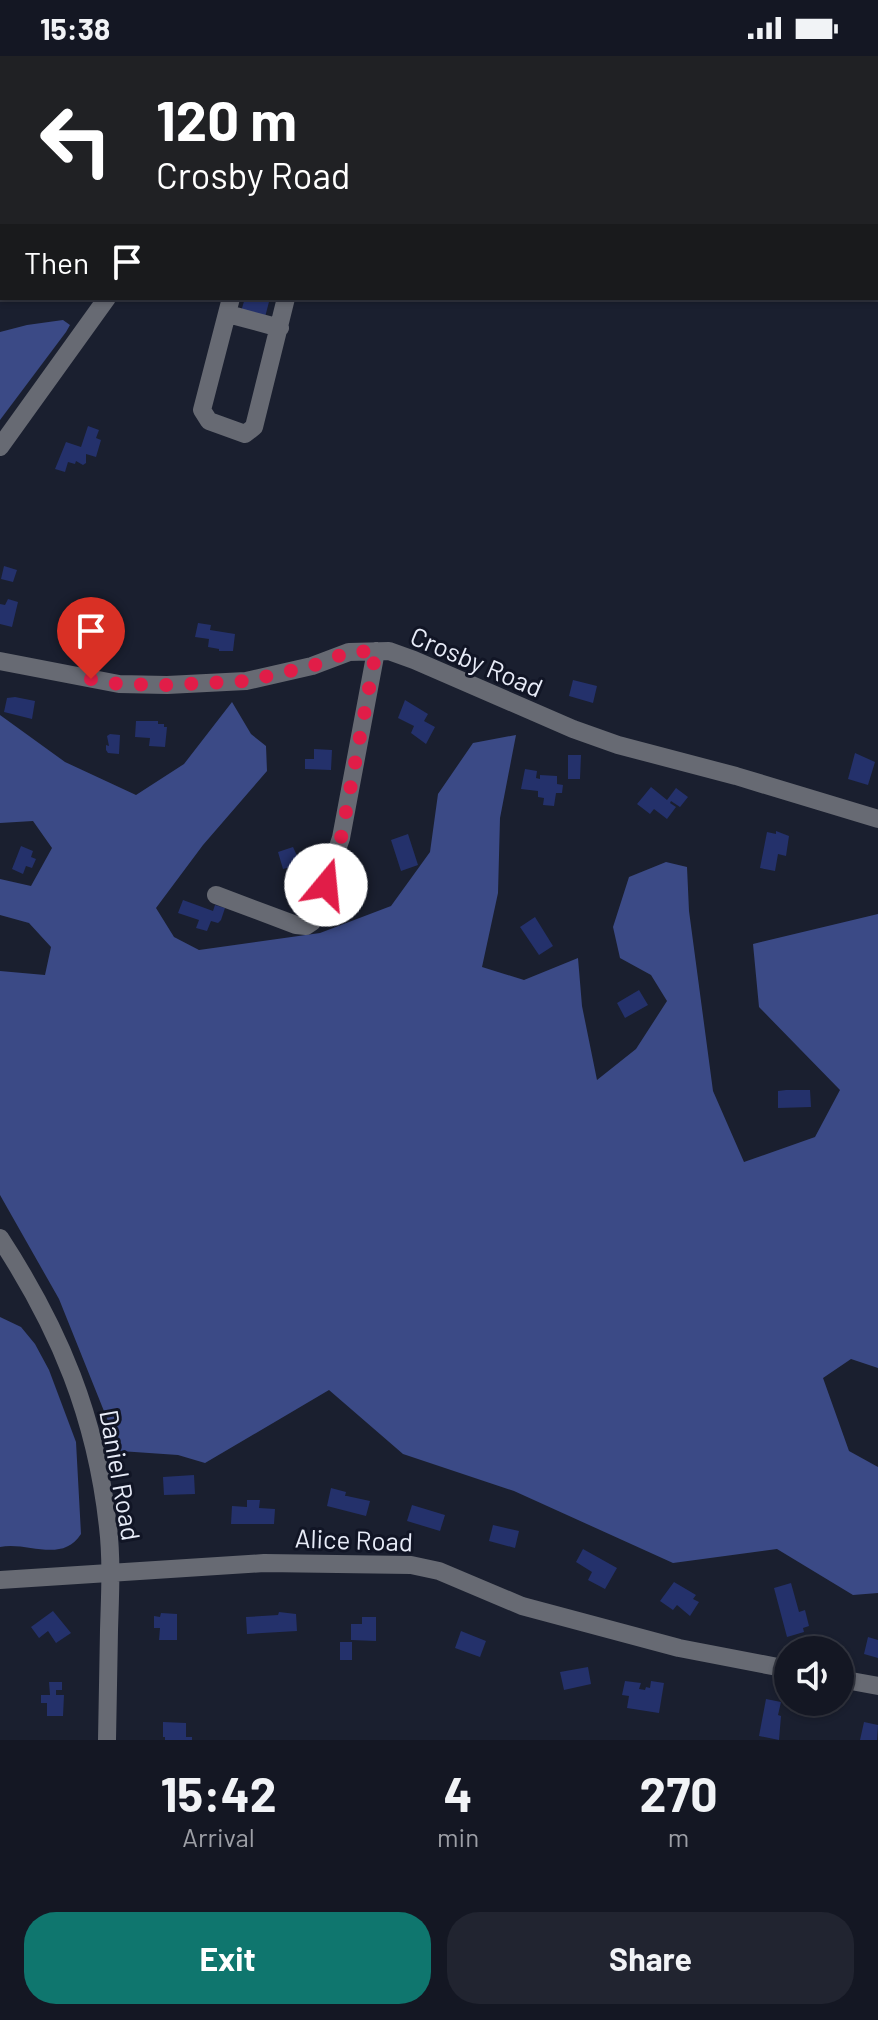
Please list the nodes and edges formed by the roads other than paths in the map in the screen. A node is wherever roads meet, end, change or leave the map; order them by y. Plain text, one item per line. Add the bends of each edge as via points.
1 (106, 300) edge
2 (286, 300) edge
3 (229, 306) edge
4 (280, 328) junction
5 (0, 447) edge
6 (376, 651) junction
7 (0, 661) edge
8 (878, 819) edge
9 (216, 895) dead end
10 (0, 1238) edge
11 (110, 1574) junction
12 (0, 1580) edge
13 (774, 1666) edge
14 (854, 1682) edge
15 (878, 1686) edge
16 (107, 1740) edge

1 - 5 street
2 - 4 street
3 - 4 street
3 - 4 street via 202,410 209,421 245,434 254,427
6 - 7 street, Crosby Road via 349,652 246,681 167,685 119,684
6 - 8 street, Crosby Road via 414,660 611,742
6 - 9 street via 341,838 312,922 296,925
10 - 11 street, Daniel Road via 46,1314 80,1394 102,1483
11 - 12 street, Alice Road
11 - 13 street, Alice Road via 264,1563 411,1565 439,1571 522,1606 679,1648
11 - 16 street, Daniel Road
14 - 15 street

